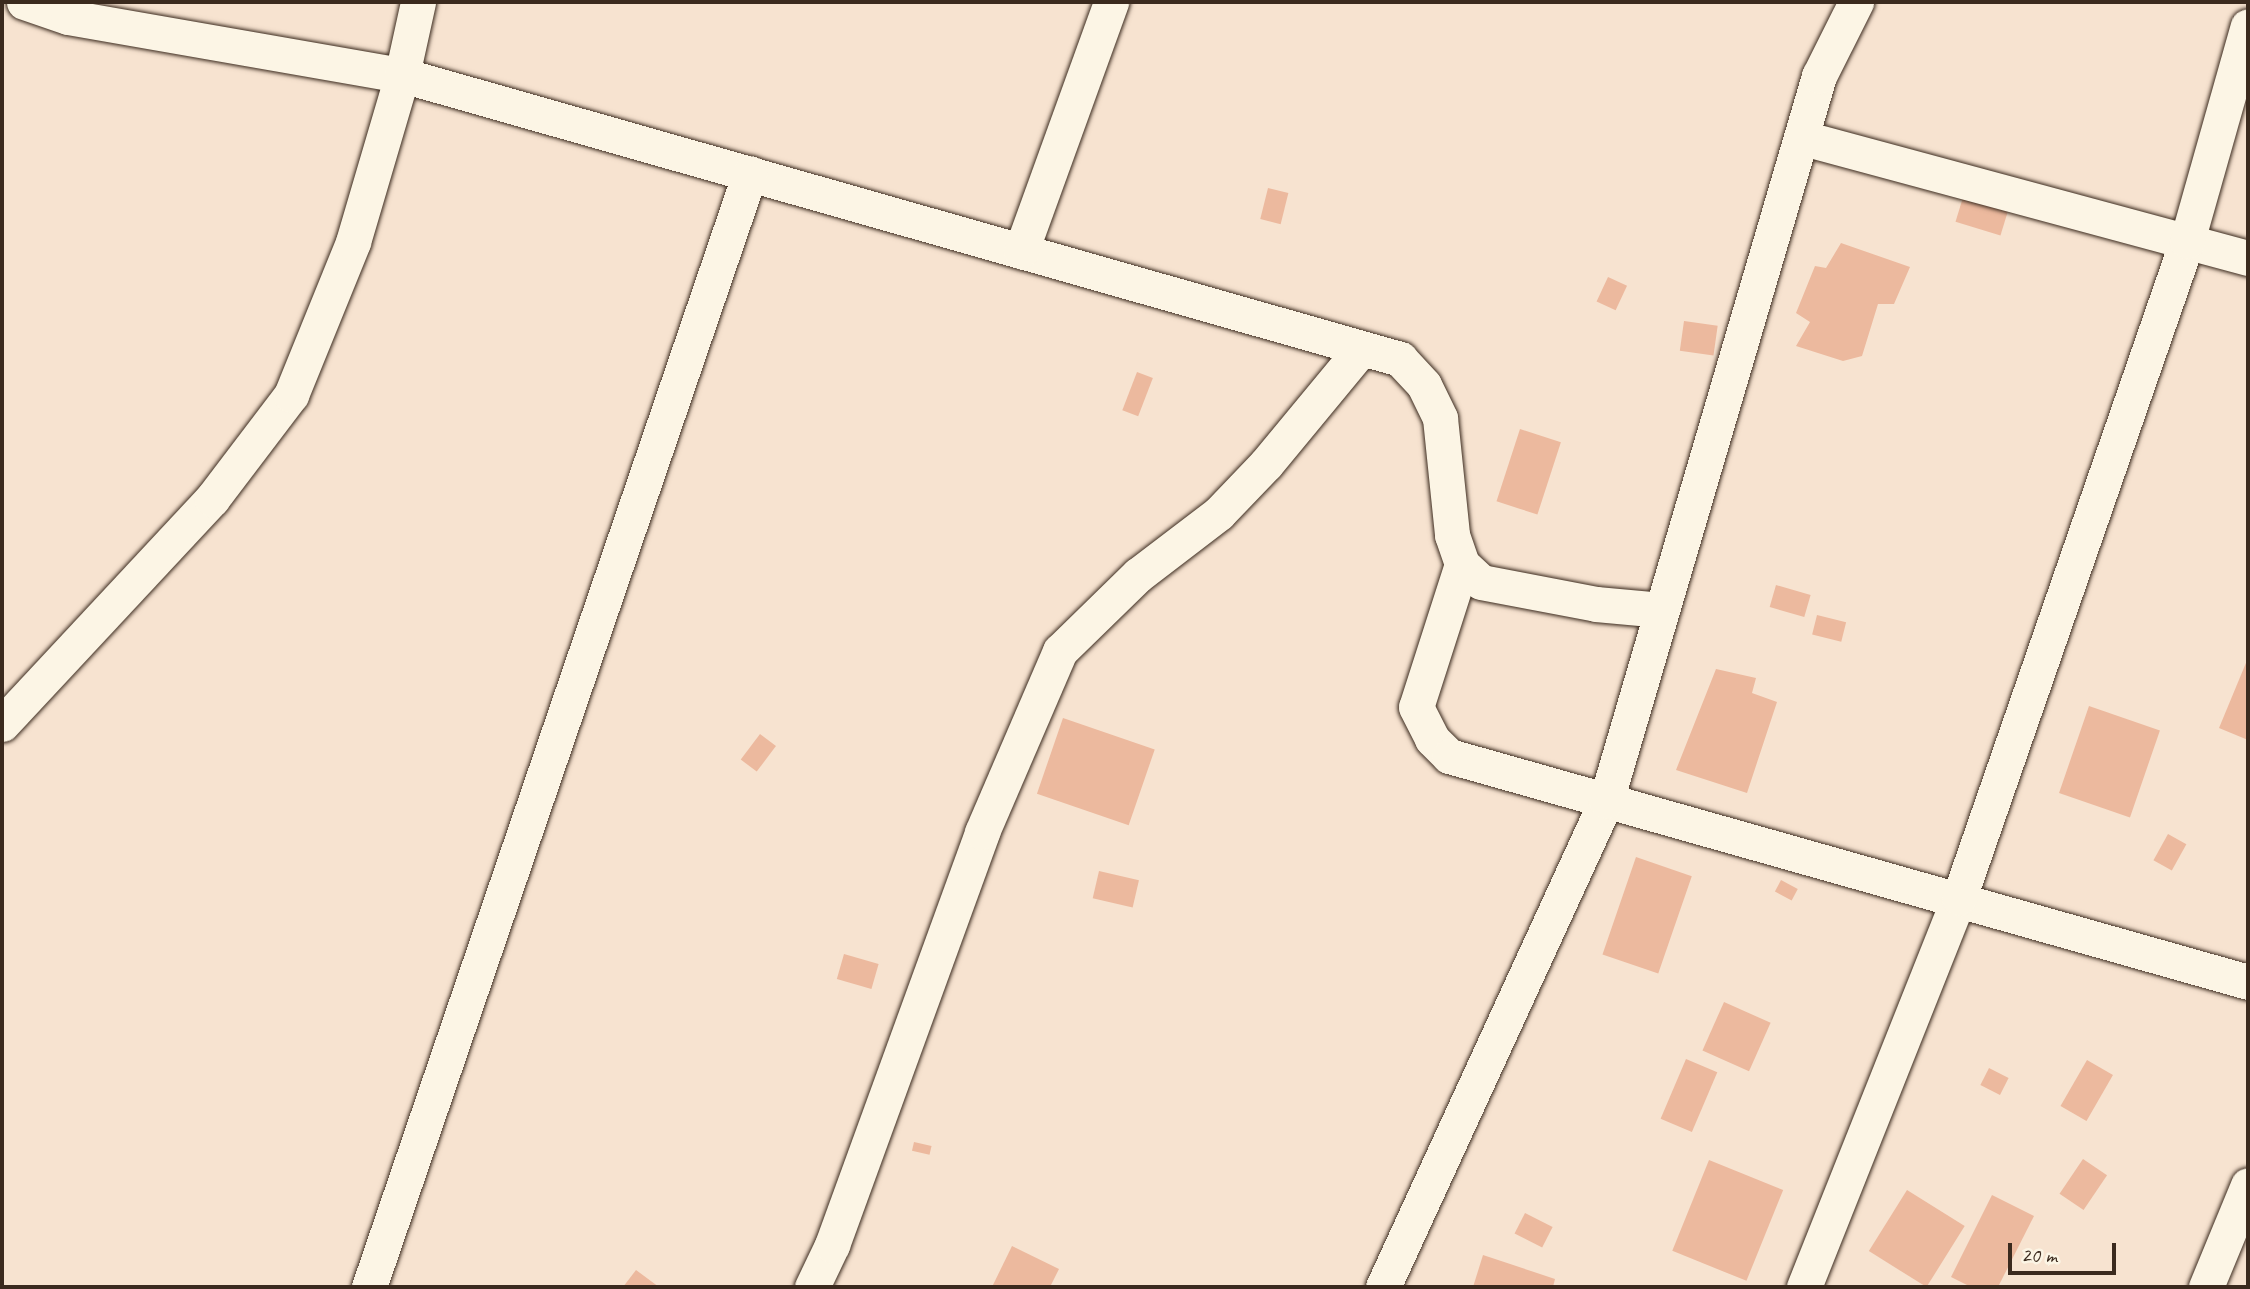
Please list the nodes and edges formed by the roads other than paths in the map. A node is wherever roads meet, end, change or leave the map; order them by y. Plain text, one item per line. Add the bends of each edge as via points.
1 (24, 2) edge
2 (418, 2) edge
3 (1111, 2) edge
4 (1856, 2) edge
5 (2248, 26) edge
6 (402, 75) junction
7 (1803, 138) junction
8 (750, 173) junction
9 (2187, 241) junction
10 (1021, 251) junction
11 (2248, 258) edge
12 (1361, 349) junction
13 (1462, 564) junction
14 (1662, 610) junction
15 (2, 724) edge
16 (1606, 801) junction
17 (1959, 898) junction
18 (2248, 982) edge
19 (2248, 1185) edge
20 (369, 1287) edge
21 (812, 1287) edge
22 (1382, 1287) edge
23 (1804, 1287) edge
24 (2206, 1287) edge

1 - 6 street via 68,17
2 - 6 street
3 - 10 street
4 - 7 street via 1819,76
5 - 9 street
6 - 8 street
6 - 15 street via 353,242 291,395 212,499
7 - 9 street
7 - 14 street
8 - 10 street
8 - 20 street
9 - 11 street
9 - 17 street
10 - 12 street
12 - 13 street via 1400,359 1424,385 1440,418 1452,535
12 - 21 street via 1219,513 1138,575 1060,651 982,832 832,1245
13 - 14 street via 1481,582
13 - 16 street via 1416,707 1432,739 1449,756
14 - 16 street
16 - 17 street
16 - 22 street
17 - 18 street
17 - 23 street
19 - 24 street

